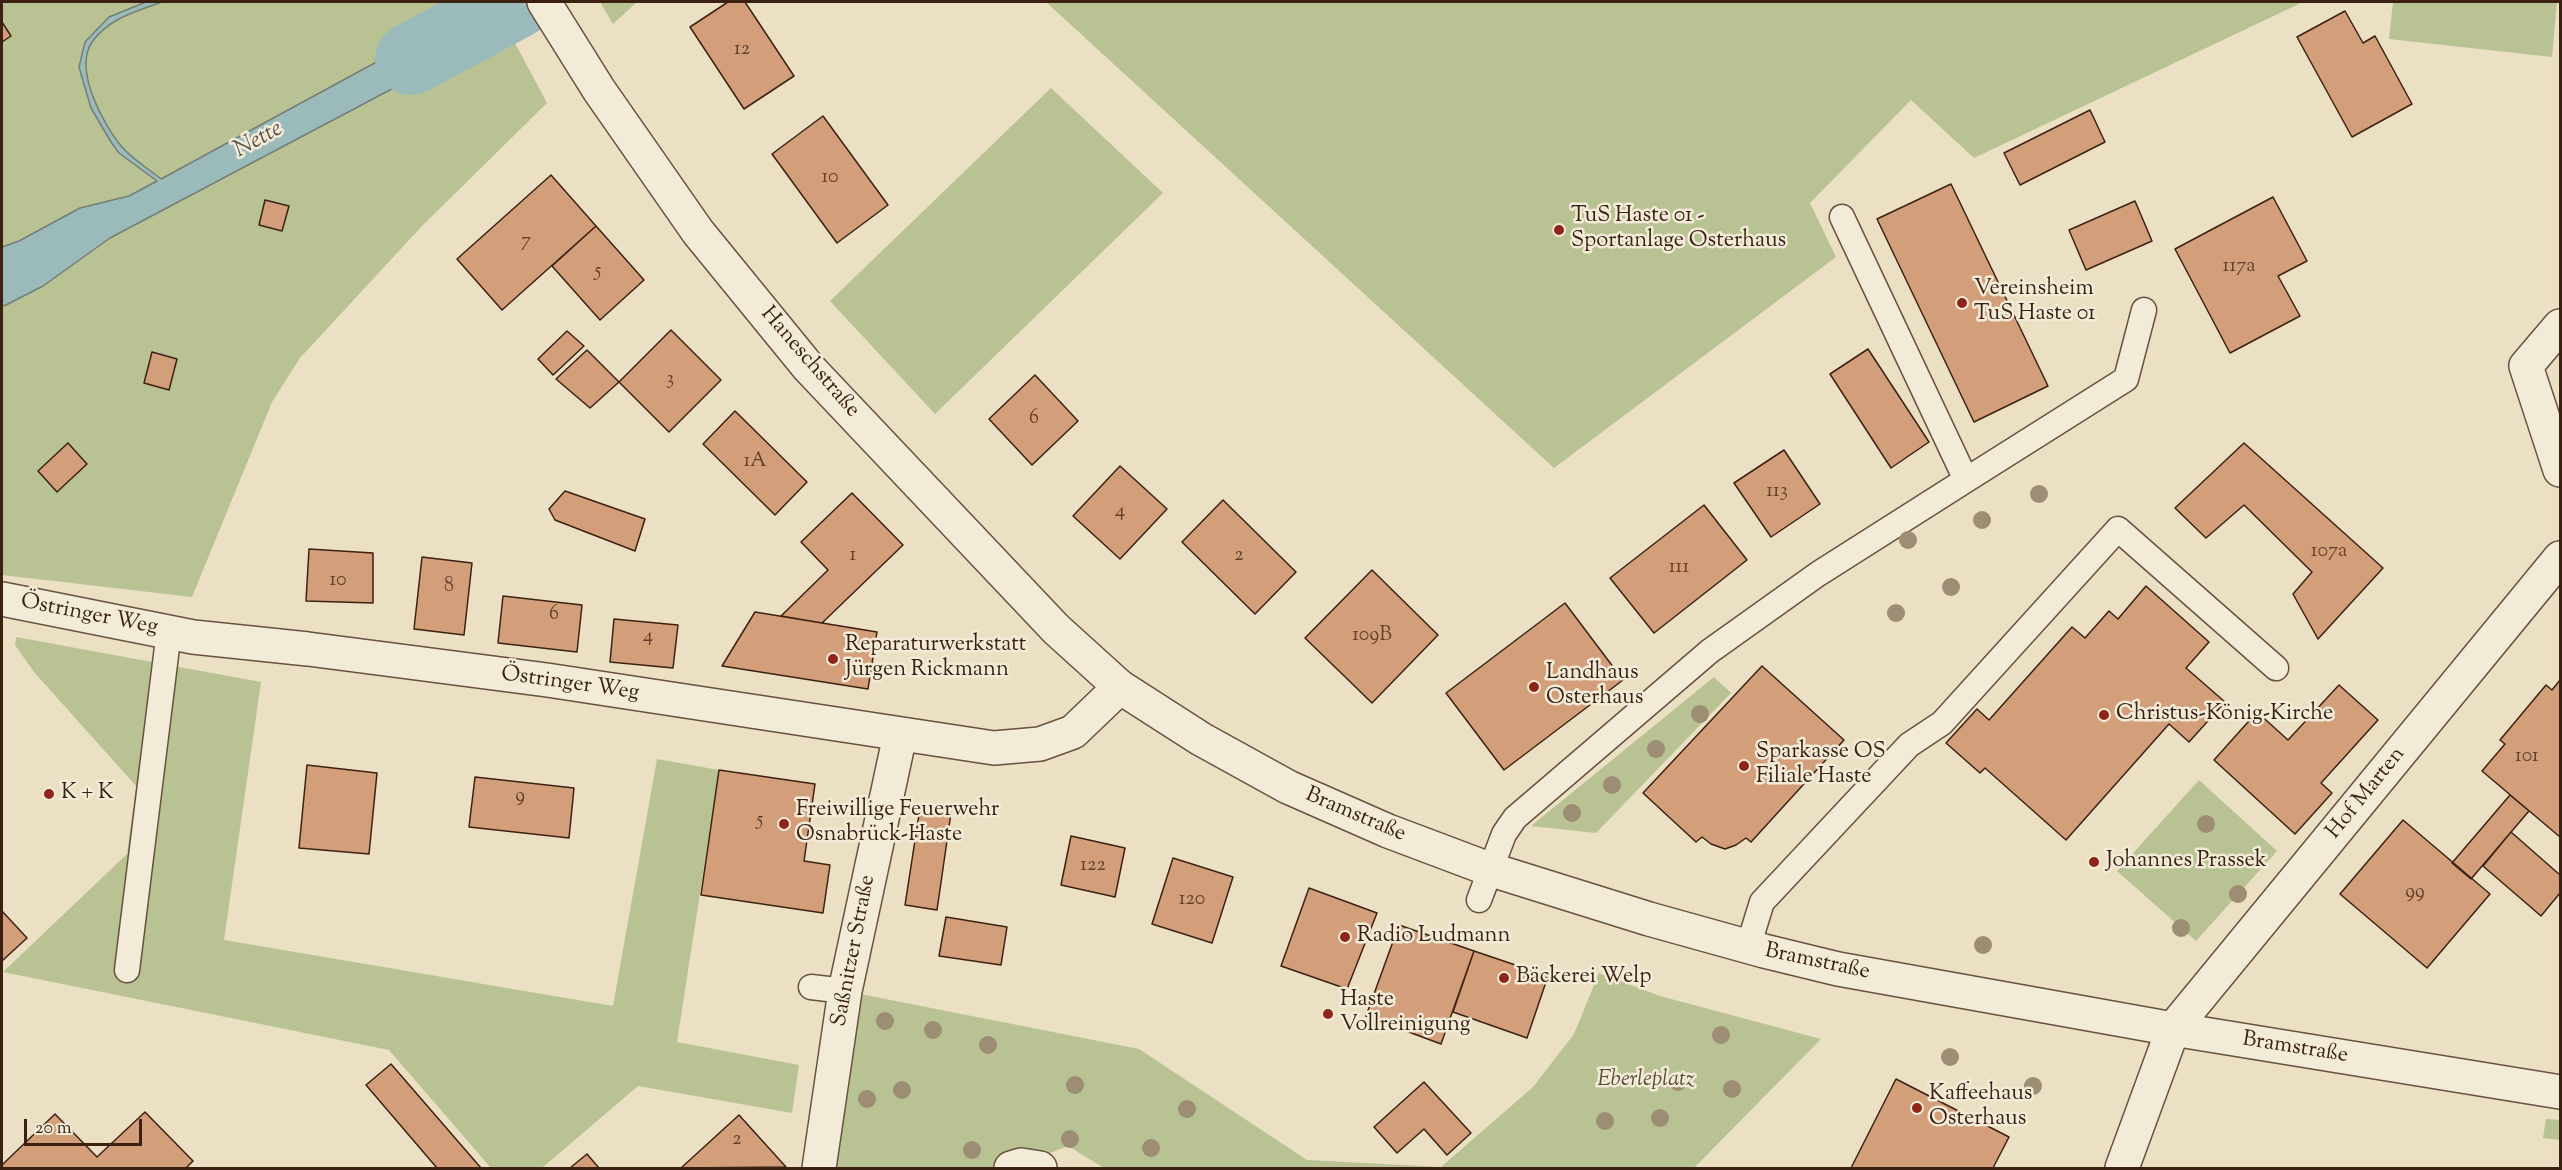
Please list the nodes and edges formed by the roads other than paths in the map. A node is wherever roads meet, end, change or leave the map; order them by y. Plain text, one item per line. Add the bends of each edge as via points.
1 (548, 9) edge
2 (1842, 217) dead end
3 (2144, 310) dead end
4 (2560, 326) edge
5 (2560, 470) edge
6 (1966, 480) junction
7 (2560, 558) edge
8 (2, 599) edge
9 (169, 631) junction
10 (2276, 668) dead end
11 (1120, 687) junction
12 (900, 735) junction
13 (1489, 869) junction
14 (1479, 900) dead end
15 (1748, 947) junction
16 (128, 970) dead end
17 (811, 987) dead end
18 (845, 991) junction
19 (2173, 1029) junction
20 (2560, 1092) edge
21 (819, 1168) edge
22 (1011, 1168) edge
23 (1040, 1168) edge
24 (2122, 1168) edge

1 - 11 street, Haneschstraße via 598,90 698,232 809,368 1056,629
2 - 6 lane
3 - 6 lane via 2126,379
4 - 5 street via 2526,366
6 - 13 lane via 1818,574 1710,651 1515,818
7 - 19 street, Hof Marten
8 - 9 street, Östringer Weg
9 - 12 street, Östringer Weg via 547,680
9 - 16 lane
10 - 15 lane via 2118,529 1942,723 1909,746 1762,902
11 - 12 street, Östringer Weg via 1073,732 1040,744 994,748
11 - 13 street, Bramstraße via 1201,739 1288,787
12 - 18 street, Saßnitzer Straße
13 - 14 lane
13 - 15 street, Bramstraße
15 - 19 street, Bramstraße via 1838,969
17 - 18 lane
18 - 21 street, Saßnitzer Straße
19 - 20 street, Bramstraße
19 - 24 street, Hof Marten
22 - 23 street

